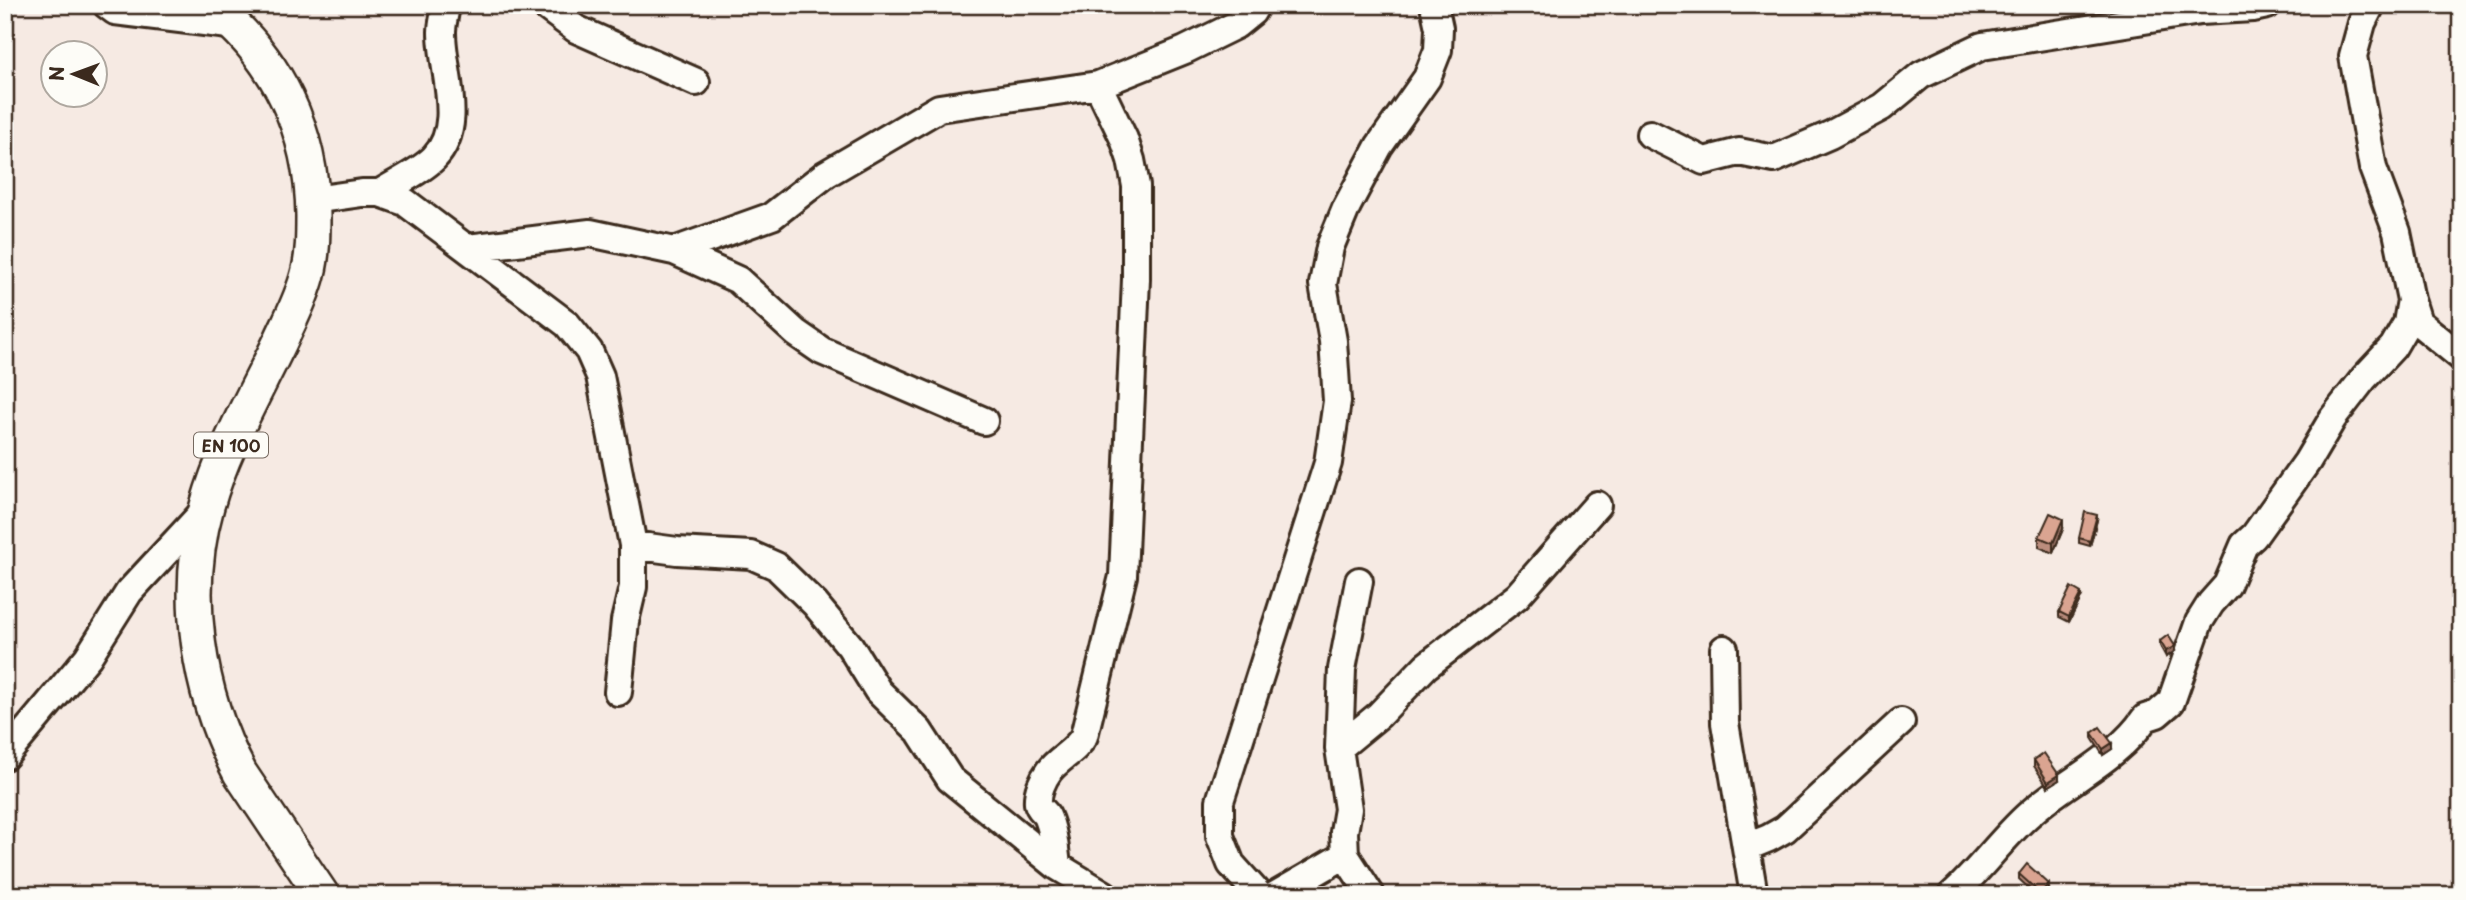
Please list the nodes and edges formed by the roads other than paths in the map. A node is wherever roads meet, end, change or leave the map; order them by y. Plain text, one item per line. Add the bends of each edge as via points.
1 (107, 5) edge
2 (211, 5) edge
3 (446, 5) edge
4 (544, 5) edge
5 (1256, 5) edge
6 (1434, 5) edge
7 (2267, 5) edge
8 (2371, 5) edge
9 (237, 26) junction
10 (696, 82) dead end
11 (1098, 85) junction
12 (1650, 134) dead end
13 (380, 193) junction
14 (313, 200) junction
15 (468, 248) junction
16 (674, 251) junction
17 (2411, 300) junction
18 (2461, 357) edge
19 (984, 421) dead end
20 (1597, 505) dead end
21 (206, 509) junction
22 (633, 545) junction
23 (1359, 581) dead end
24 (1724, 649) dead end
25 (618, 692) dead end
26 (1901, 722) dead end
27 (1339, 748) junction
28 (5, 756) edge
29 (1747, 847) junction
30 (1345, 855) junction
31 (1057, 866) junction
32 (322, 895) edge
33 (1105, 895) edge
34 (1259, 895) edge
35 (1276, 895) edge
36 (1371, 895) edge
37 (1754, 895) edge
38 (1952, 895) edge

1 - 9 street via 116,11
2 - 9 main road, EN 100
3 - 13 street via 442,32 450,128 444,146 433,159
4 - 10 street via 576,29
5 - 11 street via 1236,24 1185,50
6 - 34 street via 1438,50 1427,78 1379,146 1330,247 1323,284 1337,401 1328,463 1220,801 1220,836 1231,864
7 - 12 street via 2200,11 1982,46 1921,75 1871,113 1774,159 1740,152 1704,161
8 - 17 street via 2353,56 2373,168 2397,232
9 - 14 main road, EN 100 via 281,86 294,115 306,148
11 - 16 street via 939,108 826,174 772,216
11 - 31 street via 1124,139 1136,187 1123,576 1084,736 1052,768 1039,794
13 - 14 street
13 - 15 street via 405,202
14 - 21 main road, EN 100 via 308,274 216,477
15 - 16 street via 590,233
15 - 22 street via 567,324 589,351 607,403
16 - 19 street via 738,280 822,351
17 - 18 street via 2418,322
17 - 38 street via 2407,323 2393,347 2333,418 2244,545 2227,585 2199,622 2171,702 2144,718 2118,747 2026,816
20 - 27 street via 1517,596 1426,666
21 - 28 street via 129,592 88,657
21 - 32 main road, EN 100 via 195,602 199,645 216,721 240,773
22 - 25 street via 633,587
22 - 31 street via 751,555 776,566 850,646 878,691 919,731 950,779
23 - 27 street via 1342,669
24 - 29 street via 1725,723
26 - 29 street via 1785,829
27 - 30 street via 1348,809
29 - 37 street
30 - 35 street
30 - 36 street
31 - 33 street

